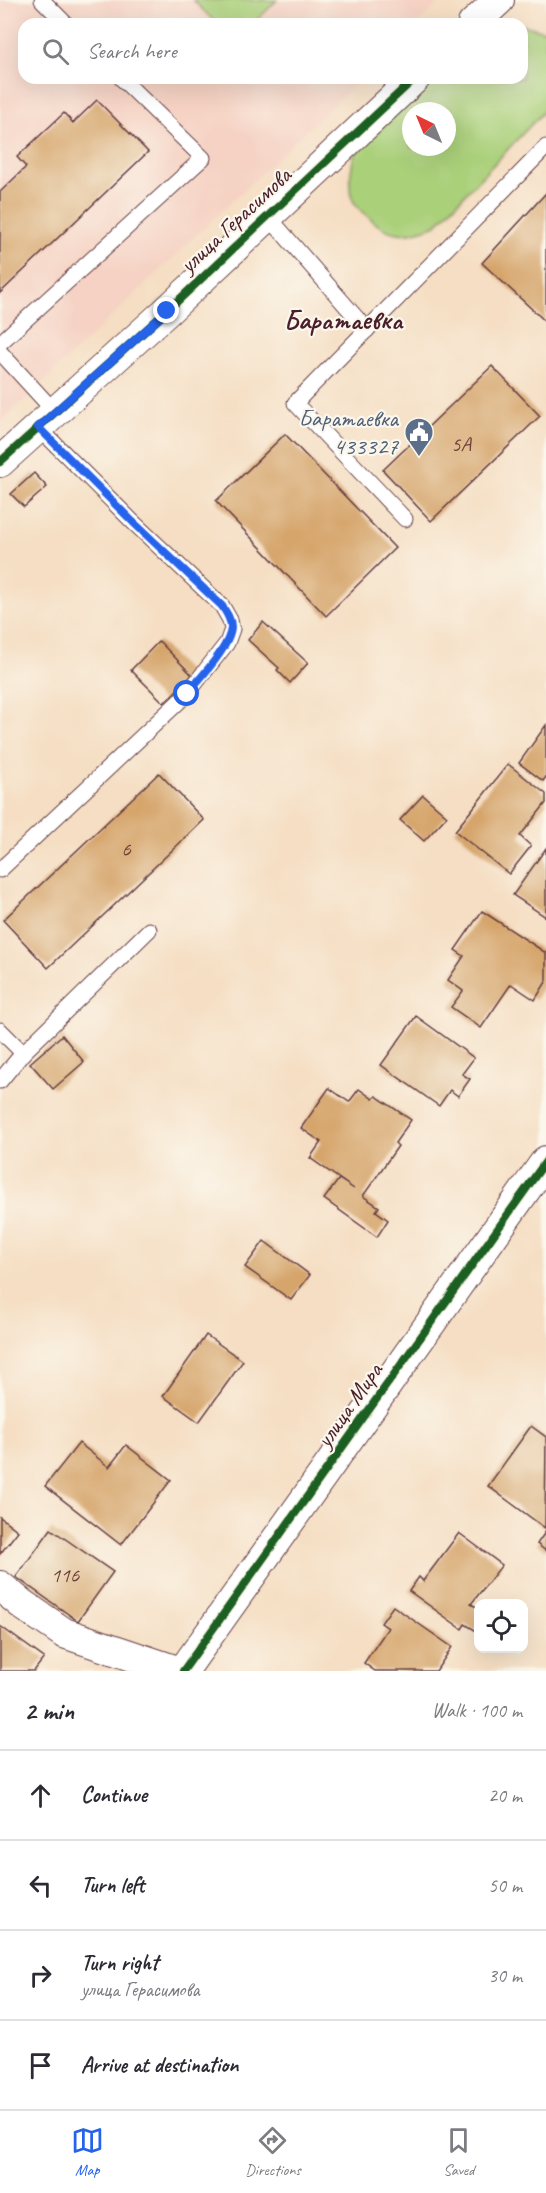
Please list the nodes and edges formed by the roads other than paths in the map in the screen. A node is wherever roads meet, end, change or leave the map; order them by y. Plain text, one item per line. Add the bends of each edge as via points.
1 (42, 0) edge
2 (499, 0) edge
3 (60, 18) edge
4 (480, 18) edge
5 (128, 84) edge
6 (409, 84) edge
7 (546, 147) edge
8 (267, 215) junction
9 (367, 330) junction
10 (0, 343) edge
11 (0, 352) edge
12 (46, 419) junction
13 (0, 462) edge
14 (405, 519) dead end
15 (0, 870) edge
16 (149, 930) dead end
17 (0, 1030) edge
18 (23, 1053) junction
19 (0, 1081) edge
20 (546, 1161) edge
21 (0, 1586) edge
22 (177, 1671) edge
23 (183, 1671) edge

1 - 3 lane
2 - 4 street
5 - 10 lane via 203,158
6 - 8 street, улица Герасимова
7 - 9 lane
8 - 9 lane
8 - 12 street, улица Герасимова
9 - 14 lane via 295,403
11 - 12 lane
12 - 13 street, улица Герасимова
12 - 15 lane via 133,522 222,606 232,629 227,643 187,694
16 - 18 lane
17 - 18 lane
18 - 19 lane
20 - 23 street, улица Мира
21 - 22 street via 64,1633

